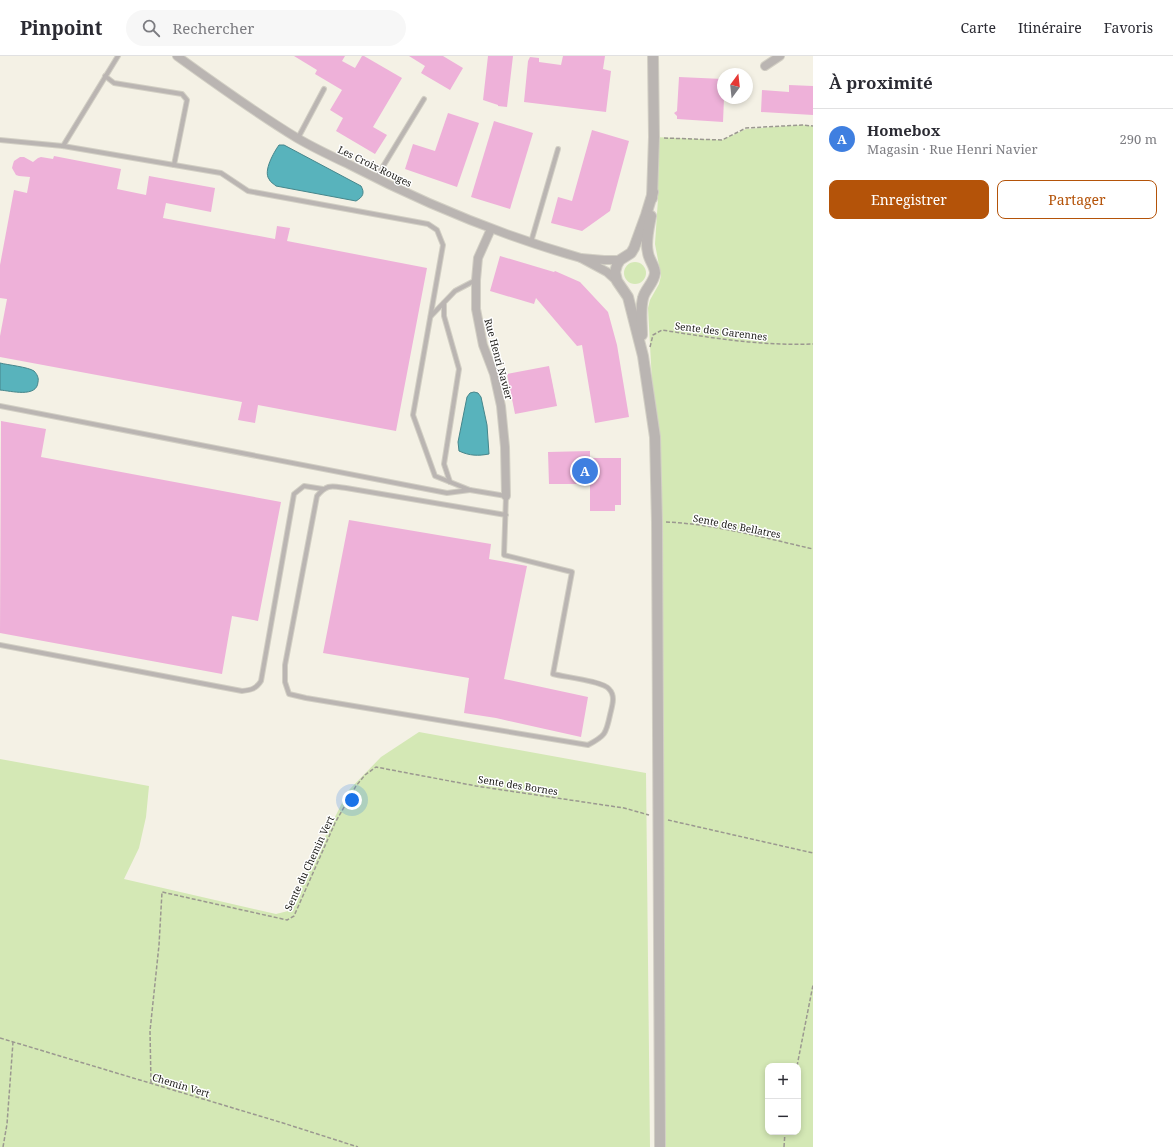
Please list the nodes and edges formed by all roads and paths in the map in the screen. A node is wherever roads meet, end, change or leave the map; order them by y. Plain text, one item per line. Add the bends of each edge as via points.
1 (118, 56) edge
2 (178, 56) edge
3 (653, 56) edge
4 (780, 56) edge
5 (765, 66) dead end
6 (105, 76) junction
7 (324, 89) dead end
8 (424, 99) dead end
9 (813, 126) edge
10 (654, 137) junction
11 (298, 138) junction
12 (0, 140) edge
13 (63, 146) junction
14 (558, 148) dead end
15 (174, 165) junction
16 (376, 179) junction
17 (653, 192) junction
18 (491, 229) junction
19 (530, 242) junction
20 (624, 257) junction
21 (581, 258) junction
22 (651, 262) junction
23 (476, 280) junction
24 (620, 285) junction
25 (647, 288) junction
26 (444, 303) junction
27 (430, 316) junction
28 (813, 344) edge
29 (643, 356) junction
30 (0, 406) edge
31 (450, 482) junction
32 (323, 489) junction
33 (470, 490) junction
34 (506, 496) junction
35 (506, 515) junction
36 (657, 522) junction
37 (813, 549) edge
38 (0, 646) edge
39 (376, 767) joint
40 (658, 817) junction
41 (813, 853) edge
42 (813, 985) edge
43 (812, 988) edge
44 (0, 1038) edge
45 (13, 1042) junction
46 (798, 1063) edge
47 (151, 1083) junction
48 (785, 1135) edge
49 (3, 1147) edge
50 (358, 1147) edge
51 (660, 1147) edge
52 (784, 1147) edge

1 - 6 lane
2 - 11 street, Les Croix Rouges via 235,98
3 - 10 street
4 - 5 street
6 - 13 lane
6 - 15 lane via 114,83 182,94 187,100
7 - 11 lane
8 - 16 lane
9 - 10 path via 746,128 722,140
10 - 17 street
11 - 16 street, Les Croix Rouges
12 - 13 lane
13 - 15 lane
14 - 19 lane
15 - 27 lane via 221,173 248,191 428,224 437,230 443,245
16 - 18 street, Les Croix Rouges
17 - 20 street via 636,243 632,251
17 - 22 street via 647,249
18 - 19 street, Les Croix Rouges
18 - 23 street, Rue Henri Navier via 478,258
19 - 21 street, Les Croix Rouges
20 - 21 street, Les Croix Rouges via 604,260
20 - 22 street via 635,253 641,254
20 - 24 street via 616,268
21 - 24 street, Les Croix Rouges via 607,272
22 - 25 street via 655,271
23 - 26 lane via 455,291
23 - 34 street, Rue Henri Navier via 476,309 483,345 494,374 501,406
24 - 25 street via 629,292
24 - 29 street via 629,301
25 - 29 street via 642,305
26 - 27 lane
26 - 31 lane via 444,316 459,369 444,464
27 - 31 lane via 413,415 435,476
28 - 29 path, Sente des Garennes via 733,341 662,330 653,335 651,346
29 - 36 street via 655,437
30 - 33 lane via 447,493
31 - 33 lane
32 - 35 lane via 329,486 346,488
32 - 35 lane via 317,496 285,665 285,682 289,694 588,745 603,737 608,727 613,699 609,688 602,684 553,674 572,572 504,555
32 - 38 lane via 304,486 294,494 261,681 257,687 242,692
33 - 34 lane
34 - 35 lane
36 - 37 path, Sente des Bellatres via 711,527
36 - 40 street
39 - 40 path, Sente des Bornes via 476,786 624,808
39 - 47 path, Sente du Chemin Vert via 356,786 335,823 294,916 287,920 162,892 150,1031
40 - 41 path, Sente des Bornes
40 - 51 street
42 - 43 path
43 - 46 path
44 - 45 path, Chemin Vert
45 - 47 path, Chemin Vert
45 - 49 path
47 - 50 path, Chemin Vert
48 - 52 path

